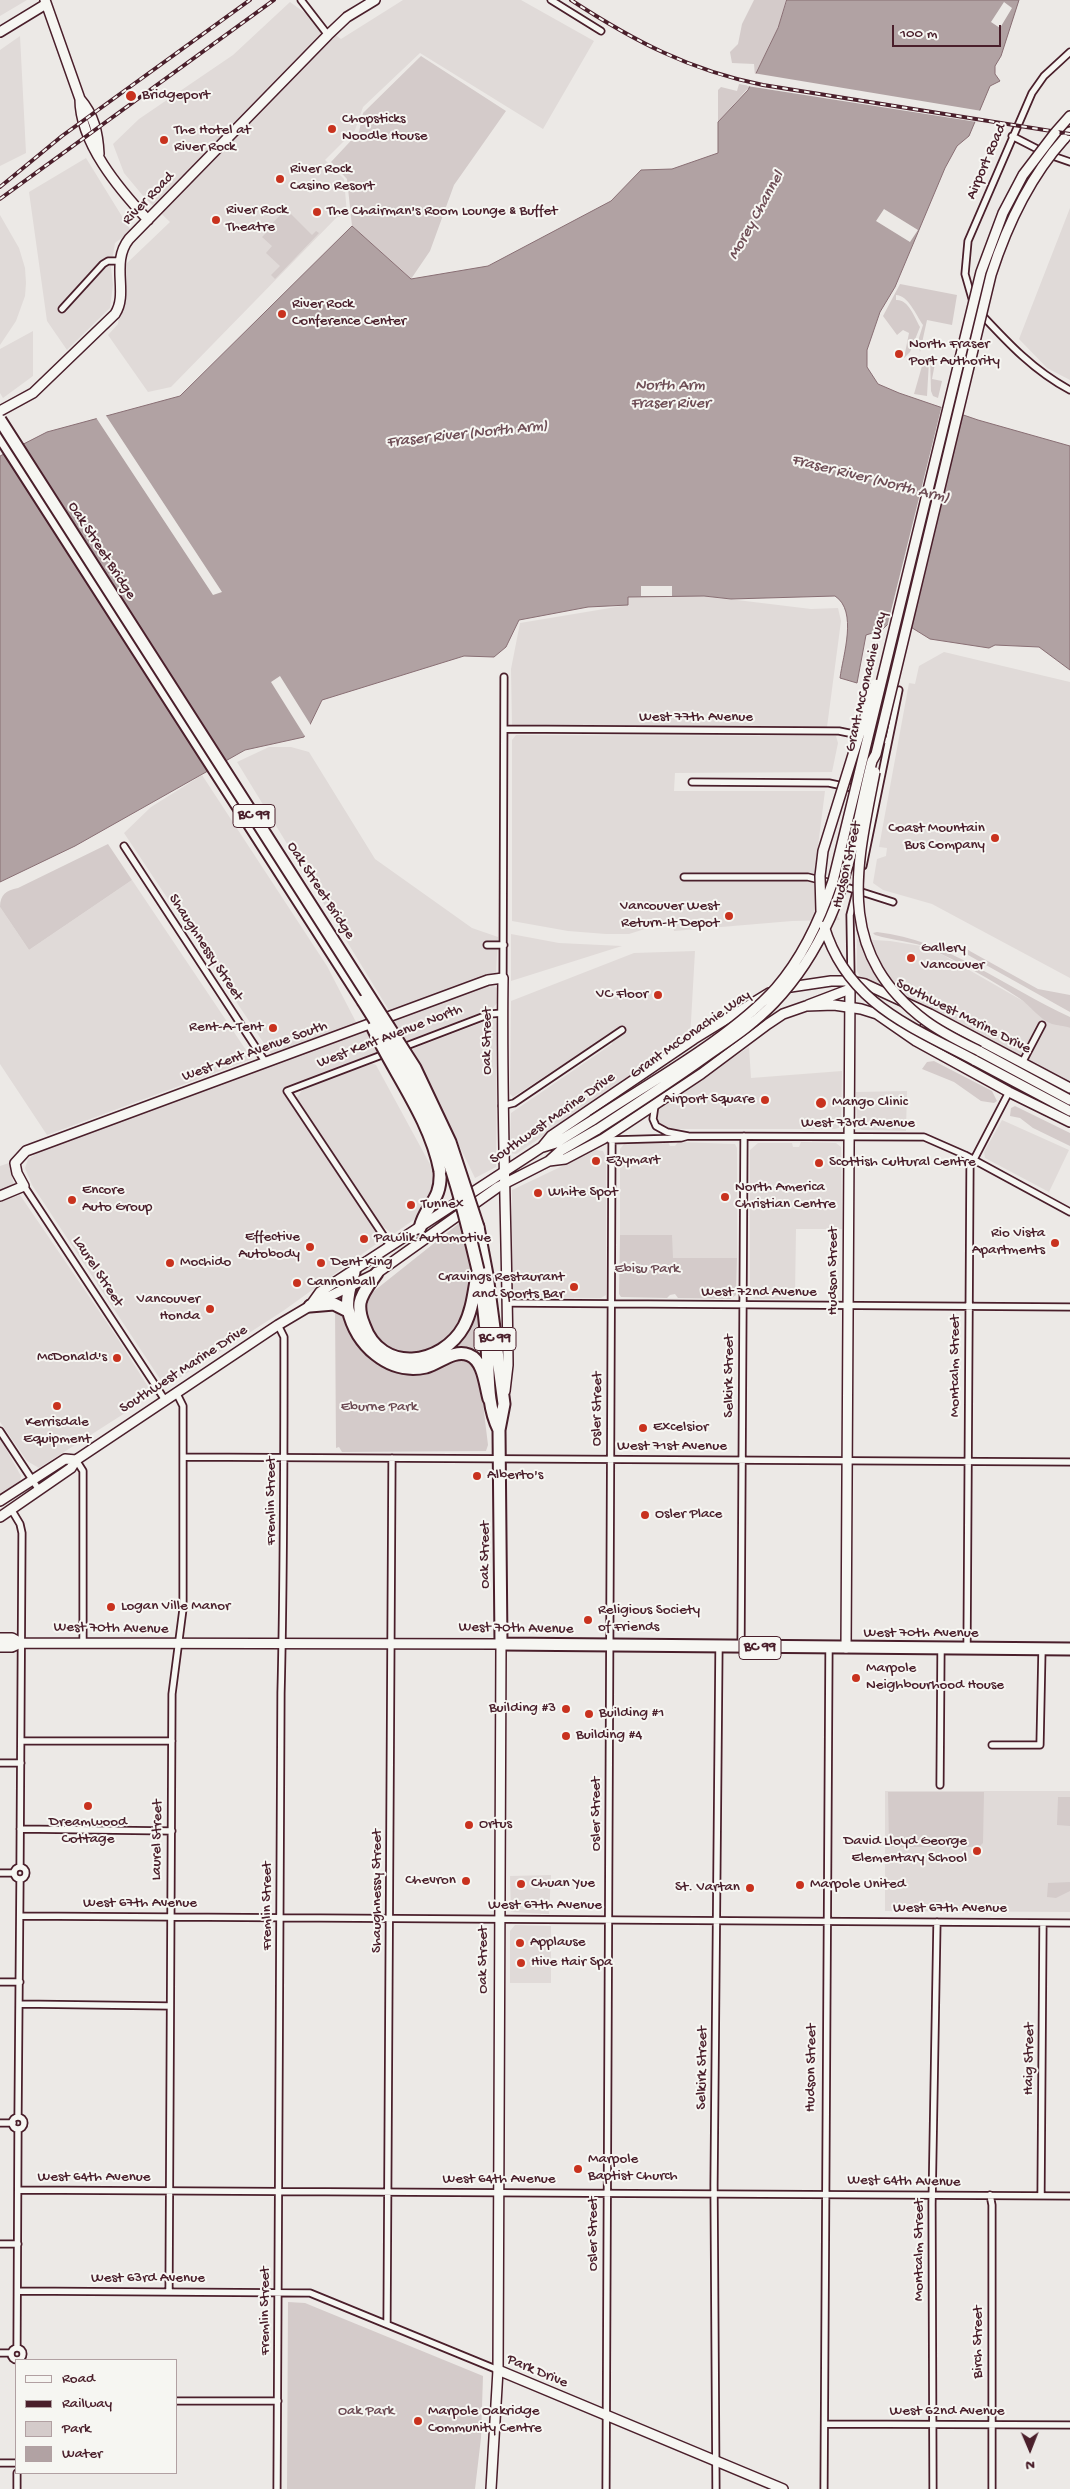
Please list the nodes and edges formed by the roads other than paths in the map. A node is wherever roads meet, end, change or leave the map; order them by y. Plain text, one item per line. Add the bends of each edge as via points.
1 (301, 0) edge
2 (375, 0) edge
3 (551, 0) edge
4 (48, 1) edge
5 (601, 31) dead end
6 (0, 32) edge
7 (328, 35) junction
8 (1070, 52) edge
9 (1070, 116) edge
10 (1067, 135) edge
11 (1012, 136) junction
12 (1070, 162) edge
13 (148, 220) junction
14 (120, 261) junction
15 (62, 309) dead end
16 (1070, 390) edge
17 (0, 411) edge
18 (0, 420) edge
19 (0, 436) edge
20 (883, 672) junction
21 (504, 677) dead end
22 (899, 690) dead end
23 (504, 729) junction
24 (888, 741) junction
25 (876, 754) junction
26 (692, 782) dead end
27 (877, 794) junction
28 (124, 846) dead end
29 (684, 877) dead end
30 (856, 890) junction
31 (893, 902) dead end
32 (487, 945) dead end
33 (504, 945) junction
34 (503, 978) junction
35 (850, 985) junction
36 (363, 1001) junction
37 (806, 1006) junction
38 (850, 1007) junction
39 (503, 1013) junction
40 (930, 1014) junction
41 (1042, 1024) dead end
42 (622, 1030) dead end
43 (916, 1041) junction
44 (1022, 1062) junction
45 (266, 1063) junction
46 (1070, 1088) edge
47 (1009, 1092) junction
48 (1070, 1100) edge
49 (655, 1105) junction
50 (502, 1106) junction
51 (1070, 1111) edge
52 (1070, 1122) edge
53 (688, 1136) junction
54 (744, 1136) junction
55 (849, 1136) junction
56 (608, 1140) junction
57 (542, 1147) junction
58 (18, 1157) joint
59 (974, 1160) junction
60 (549, 1161) junction
61 (503, 1171) junction
62 (505, 1184) junction
63 (24, 1186) junction
64 (0, 1196) edge
65 (1070, 1212) edge
66 (420, 1228) junction
67 (391, 1247) junction
68 (354, 1272) junction
69 (377, 1273) junction
70 (480, 1274) junction
71 (350, 1288) junction
72 (507, 1303) junction
73 (612, 1305) junction
74 (743, 1305) junction
75 (310, 1306) junction
76 (848, 1306) junction
77 (969, 1307) junction
78 (1070, 1307) edge
79 (348, 1311) junction
80 (278, 1325) junction
81 (176, 1392) junction
82 (489, 1398) junction
83 (165, 1400) junction
84 (504, 1404) junction
85 (499, 1430) junction
86 (0, 1432) edge
87 (184, 1457) junction
88 (285, 1457) junction
89 (392, 1458) junction
90 (500, 1458) junction
91 (610, 1459) junction
92 (76, 1460) junction
93 (742, 1460) junction
94 (847, 1460) junction
95 (968, 1461) junction
96 (1070, 1462) edge
97 (32, 1480) junction
98 (39, 1490) junction
99 (0, 1501) edge
100 (11, 1509) junction
101 (0, 1517) edge
102 (0, 1638) edge
103 (21, 1643) junction
104 (391, 1643) junction
105 (83, 1644) junction
106 (178, 1644) junction
107 (501, 1644) junction
108 (282, 1645) junction
109 (610, 1646) junction
110 (0, 1648) edge
111 (719, 1648) junction
112 (741, 1648) junction
113 (829, 1648) junction
114 (846, 1648) junction
115 (941, 1649) junction
116 (967, 1649) junction
117 (1042, 1649) junction
118 (1070, 1649) edge
119 (21, 1741) junction
120 (172, 1741) junction
121 (992, 1745) dead end
122 (0, 1763) edge
123 (21, 1763) junction
124 (940, 1785) dead end
125 (20, 1829) junction
126 (172, 1830) junction
127 (20, 1867) junction
128 (0, 1873) edge
129 (14, 1873) junction
130 (20, 1879) junction
131 (20, 1916) junction
132 (170, 1917) junction
133 (280, 1918) junction
134 (390, 1918) junction
135 (500, 1919) junction
136 (609, 1919) junction
137 (718, 1920) junction
138 (828, 1921) junction
139 (937, 1922) junction
140 (1043, 1923) junction
141 (1070, 1923) edge
142 (0, 1982) edge
143 (20, 1982) junction
144 (20, 2004) junction
145 (170, 2006) junction
146 (18, 2117) junction
147 (0, 2123) edge
148 (12, 2123) junction
149 (18, 2129) junction
150 (18, 2190) junction
151 (169, 2190) junction
152 (279, 2191) junction
153 (389, 2192) junction
154 (498, 2192) junction
155 (607, 2193) junction
156 (714, 2194) junction
157 (824, 2194) junction
158 (932, 2195) junction
159 (990, 2196) junction
160 (1041, 2196) junction
161 (1070, 2196) edge
162 (0, 2244) edge
163 (18, 2244) junction
164 (18, 2291) junction
165 (169, 2292) junction
166 (278, 2292) junction
167 (387, 2324) junction
168 (17, 2348) junction
169 (11, 2353) junction
170 (0, 2354) edge
171 (15, 2359) edge
172 (18, 2359) edge
173 (498, 2370) junction
174 (178, 2400) edge
175 (278, 2401) junction
176 (606, 2416) junction
177 (825, 2424) junction
178 (932, 2424) junction
179 (992, 2424) junction
180 (1070, 2425) edge
181 (715, 2461) junction
182 (0, 2463) edge
183 (15, 2463) edge
184 (17, 2474) edge
185 (17, 2489) edge
186 (277, 2489) edge
187 (491, 2489) edge
188 (606, 2489) edge
189 (716, 2489) edge
190 (783, 2489) edge
191 (824, 2489) edge
192 (933, 2489) edge
193 (992, 2489) edge

1 - 7 street
2 - 7 main road, River Road via 347,17
3 - 5 street
4 - 6 main road
4 - 13 main road via 80,99 84,128 117,183
7 - 13 main road, River Road
8 - 11 street, Airport Road via 1037,84
9 - 20 main road, Grant McConachie Way, bridge via 1023,175 1003,213 981,272
10 - 25 main road, Grant McConachie Way, bridge via 1033,180 1012,218 991,275
11 - 12 street
11 - 16 street, Airport Road via 968,241 965,274 977,309 1036,369
13 - 14 main road, River Road via 126,244
14 - 15 street via 103,264
14 - 17 main road, River Road via 119,305 115,314 33,393
18 - 70 highway, Oak Street Bridge / BC 99, bridge via 415,1068 466,1185 478,1226
19 - 36 highway, Oak Street Bridge / BC 99
20 - 51 main road, bridge via 873,689 823,851 819,888 824,926 831,946 845,972 875,1004 899,1021
20 - 57 main road, Grant McConachie Way, bridge via 833,881 814,930 797,960 776,988 750,1013 701,1049 593,1120
21 - 23 street, Oak Street
22 - 24 street, Hudson Street
23 - 24 street, West 77th Avenue via 839,731
23 - 33 street, Oak Street
24 - 27 street, Hudson Street
25 - 48 main road, bridge via 857,870 859,916 865,938 882,974 902,1001 927,1022
25 - 60 main road, Grant McConachie Way, bridge via 836,900 815,948 796,977 744,1030
26 - 27 street via 829,782
27 - 30 street, Hudson Street
28 - 45 street, Shaughnessy Street
29 - 30 street via 808,877
30 - 31 street
30 - 35 street, Hudson Street via 850,914
32 - 33 street
33 - 34 street, Oak Street
34 - 39 main road, Oak Street
34 - 45 main road, West Kent Avenue South via 488,980
35 - 37 main road
35 - 38 main road, Hudson Street
35 - 40 main road, Southwest Marine Drive via 890,994
35 - 57 main road, Southwest Marine Drive via 789,986 765,995 594,1106 551,1136
36 - 66 highway, bridge via 375,1034 410,1095 440,1171 438,1195 422,1218
36 - 70 highway, Oak Street Bridge / BC 99, bridge via 407,1072 442,1144
37 - 38 main road, Southwest Marine Drive
37 - 49 main road, Southwest Marine Drive via 783,1014
38 - 43 main road, Southwest Marine Drive via 877,1014
38 - 55 main road, Hudson Street
39 - 50 main road, Oak Street
39 - 67 street, West Kent Avenue North via 490,1014 287,1091
40 - 43 street
40 - 44 main road, Southwest Marine Drive
41 - 44 street
42 - 50 street via 514,1103
43 - 47 main road, Southwest Marine Drive
44 - 46 main road, Southwest Marine Drive
45 - 58 main road, West Kent Avenue South via 26,1151
47 - 52 main road, Southwest Marine Drive
47 - 59 street, Montcalm Street
49 - 53 street, West 73rd Avenue via 656,1126
49 - 56 main road, Southwest Marine Drive
50 - 61 main road, Oak Street
53 - 54 street, West 73rd Avenue
53 - 56 street, West 73rd Avenue
54 - 55 street, West 73rd Avenue
54 - 74 street, Selkirk Street
55 - 59 street, West 73rd Avenue via 924,1137
55 - 76 main road, Hudson Street
56 - 60 main road, Southwest Marine Drive via 565,1159
56 - 73 street, Osler Street
57 - 61 main road, Southwest Marine Drive
58 - 63 main road, Laurel Street via 16,1169
59 - 65 street, West 73rd Avenue
59 - 77 street, Montcalm Street via 970,1167
60 - 62 main road, Southwest Marine Drive
61 - 62 main road, Oak Street
61 - 66 main road, Southwest Marine Drive
62 - 69 main road, Southwest Marine Drive via 467,1207
62 - 72 main road, Oak Street
63 - 64 main road
63 - 83 street, Laurel Street
66 - 67 main road, Southwest Marine Drive
67 - 68 main road, Southwest Marine Drive
68 - 71 highway
68 - 75 main road, Southwest Marine Drive via 320,1292
69 - 70 highway via 360,1302 366,1332 388,1354 412,1359 437,1353 458,1335 467,1318
69 - 71 main road, Southwest Marine Drive
70 - 82 highway, Oak Street / BC 99
70 - 84 highway, Oak Street / BC 99
71 - 75 main road, Southwest Marine Drive
71 - 79 highway
72 - 73 street, West 72nd Avenue
72 - 84 main road, Oak Street via 508,1364
73 - 74 street, West 72nd Avenue
73 - 91 street, Osler Street
74 - 76 street, West 72nd Avenue
74 - 93 street, Selkirk Street
75 - 79 highway via 334,1304
75 - 80 main road, Southwest Marine Drive
76 - 77 street, West 72nd Avenue
76 - 94 main road, Hudson Street
77 - 78 street, West 72nd Avenue
77 - 95 street, Montcalm Street
79 - 82 highway via 363,1342 390,1364 419,1368 458,1354 473,1357 480,1366
80 - 81 main road, Southwest Marine Drive
80 - 88 street, Fremlin Street via 284,1337
81 - 83 main road, Southwest Marine Drive
81 - 87 street, Laurel Street via 184,1406
82 - 85 highway, Oak Street / BC 99
83 - 92 main road, Southwest Marine Drive
84 - 85 highway, Oak Street / BC 99
85 - 90 highway, Oak Street / BC 99
86 - 97 street
87 - 88 street, West 71st Avenue
87 - 106 street, Laurel Street via 183,1609
88 - 89 street, West 71st Avenue
88 - 108 street, Fremlin Street
89 - 90 street, West 71st Avenue
89 - 104 street, Shaughnessy Street
90 - 91 street, West 71st Avenue
90 - 107 highway, Oak Street / BC 99
91 - 93 street, West 71st Avenue
91 - 109 street, Osler Street
92 - 97 main road, Southwest Marine Drive via 65,1459
92 - 98 main road, Southwest Marine Drive via 71,1468
92 - 105 street via 83,1471
93 - 94 street, West 71st Avenue
93 - 112 street, Selkirk Street
94 - 95 street, West 71st Avenue
94 - 114 main road, Hudson Street
95 - 96 street, West 71st Avenue
95 - 116 street, Montcalm Street
97 - 98 street
97 - 99 main road, Southwest Marine Drive
98 - 100 main road, Southwest Marine Drive
100 - 101 main road, Southwest Marine Drive
100 - 103 street via 22,1533
102 - 103 main road, West 70th Avenue via 12,1638
103 - 105 main road, West 70th Avenue
103 - 110 main road, West 70th Avenue
103 - 119 street
104 - 107 main road, West 70th Avenue
104 - 108 main road, West 70th Avenue
104 - 134 street, Shaughnessy Street
105 - 106 main road, West 70th Avenue
106 - 108 main road, West 70th Avenue
106 - 120 street, Laurel Street via 172,1694
107 - 109 highway, West 70th Avenue / BC 99
107 - 135 main road, Oak Street
108 - 133 street, Fremlin Street
109 - 111 highway, West 70th Avenue / BC 99
109 - 136 street, Osler Street
111 - 112 highway, West 70th Avenue / BC 99
111 - 137 street, Selkirk Street
112 - 113 highway, West 70th Avenue / BC 99
113 - 114 highway, West 70th Avenue / BC 99
113 - 138 street, Hudson Street
114 - 115 highway, West 70th Avenue / BC 99
115 - 116 highway, West 70th Avenue / BC 99
115 - 124 street
116 - 117 highway, West 70th Avenue / BC 99
117 - 118 highway, West 70th Avenue / BC 99
117 - 121 street via 1040,1745
119 - 120 street
119 - 123 street
120 - 126 street, Laurel Street
122 - 123 street
123 - 125 street
125 - 126 street
125 - 127 street
126 - 132 street, Laurel Street
127 - 129 street
127 - 130 street via 26,1873
128 - 129 street
129 - 130 street
130 - 131 street
131 - 132 street, West 67th Avenue
131 - 143 street
132 - 133 street, West 67th Avenue
132 - 145 street, Laurel Street
133 - 134 street, West 67th Avenue
133 - 152 street, Fremlin Street
134 - 135 street, West 67th Avenue
134 - 153 street, Shaughnessy Street
135 - 136 street, West 67th Avenue
135 - 154 main road, Oak Street
136 - 137 street, West 67th Avenue
136 - 155 street, Osler Street
137 - 138 street, West 67th Avenue
137 - 156 street, Selkirk Street
138 - 139 street, West 67th Avenue
138 - 157 street, Hudson Street
139 - 140 street, West 67th Avenue
139 - 158 street, Montcalm Street
140 - 141 street, West 67th Avenue
140 - 160 street, Haig Street
142 - 143 street
143 - 144 street
144 - 145 street
144 - 146 street
145 - 151 street, Laurel Street
146 - 148 street
146 - 149 street via 24,2124
147 - 148 street
148 - 149 street
149 - 150 street
150 - 151 street, West 64th Avenue
150 - 163 street
151 - 152 street, West 64th Avenue
151 - 165 street, Laurel Street
152 - 153 street, West 64th Avenue
152 - 166 street, Fremlin Street
153 - 154 street, West 64th Avenue
153 - 167 street, Shaughnessy Street
154 - 155 street, West 64th Avenue
154 - 173 main road, Oak Street
155 - 156 street, West 64th Avenue
155 - 176 street, Osler Street
156 - 157 street, West 64th Avenue
156 - 181 street, Selkirk Street
157 - 158 street, West 64th Avenue
157 - 177 street, Hudson Street
158 - 159 street, West 64th Avenue
158 - 178 street, Montcalm Street
159 - 160 street, West 64th Avenue
159 - 179 street, Birch Street
160 - 161 street, West 64th Avenue
162 - 163 street
163 - 164 street
164 - 165 street, West 63rd Avenue
164 - 168 street
165 - 166 street, West 63rd Avenue
166 - 167 street, Park Drive via 315,2294
166 - 175 street, Fremlin Street
167 - 173 street, Park Drive
168 - 169 street
168 - 172 street via 23,2354
169 - 170 street
169 - 171 street
173 - 176 main road, Park Drive
173 - 187 main road, Oak Street
174 - 175 street
175 - 186 street, Fremlin Street
176 - 181 main road, Park Drive
176 - 188 street, Osler Street
177 - 178 street, West 62nd Avenue
177 - 191 street, Hudson Street
178 - 179 street, West 62nd Avenue
178 - 192 street, Montcalm Street
179 - 180 street, West 62nd Avenue
179 - 193 street, Birch Street
181 - 189 street, Selkirk Street
181 - 190 main road, Park Drive
182 - 183 street
184 - 185 street

